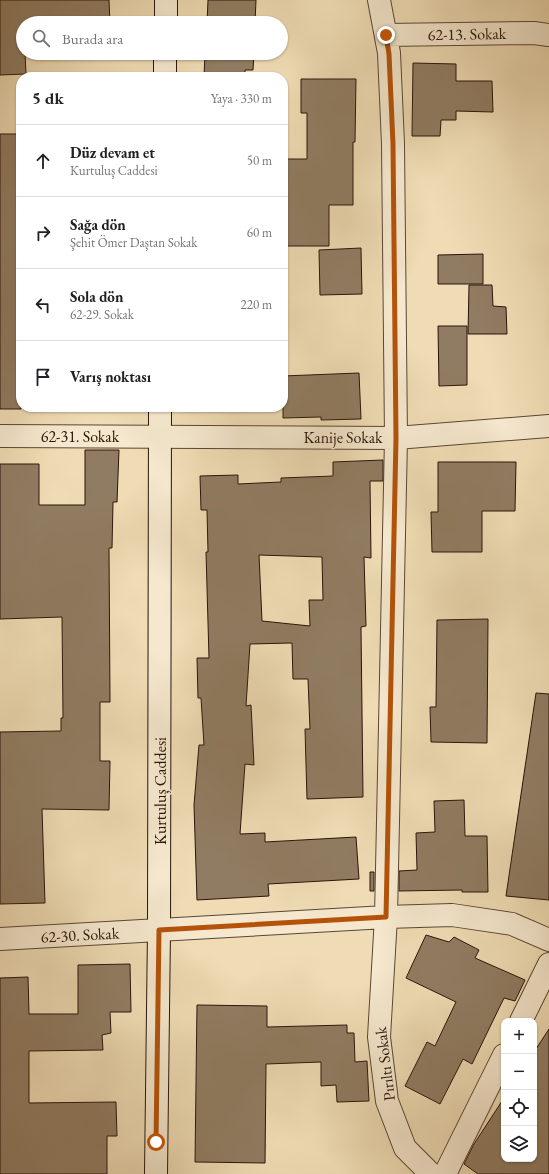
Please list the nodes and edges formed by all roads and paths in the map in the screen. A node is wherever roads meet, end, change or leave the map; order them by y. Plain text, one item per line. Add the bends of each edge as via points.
1 (166, 0) edge
2 (379, 0) edge
3 (166, 16) edge
4 (386, 35) junction
5 (549, 35) edge
6 (165, 60) edge
7 (165, 72) edge
8 (160, 412) edge
9 (549, 426) edge
10 (0, 436) edge
11 (160, 436) junction
12 (396, 438) junction
13 (386, 917) junction
14 (159, 930) junction
15 (0, 939) edge
16 (549, 940) edge
17 (549, 964) edge
18 (522, 1018) edge
19 (501, 1061) edge
20 (156, 1174) edge
21 (431, 1174) edge
22 (445, 1174) edge

1 - 3 street
2 - 4 street, Pırıltı Sokak
4 - 5 street, 62-13. Sokak
4 - 12 street, Pırıltı Sokak via 393,144
6 - 7 street
8 - 11 street, Kurtuluş Caddesi
9 - 12 street, Kanije Sokak
10 - 11 street, 62-31. Sokak
11 - 12 street, Kanije Sokak
11 - 14 street, Kurtuluş Caddesi
12 - 13 street, Pırıltı Sokak
13 - 14 street, 62-30. Sokak
13 - 16 street, 62-30. Sokak via 452,915 512,924
13 - 21 street, Pırıltı Sokak via 379,1037 387,1101 405,1148
14 - 15 street, 62-30. Sokak
14 - 20 street, Kurtuluş Caddesi
17 - 18 street
19 - 22 street

